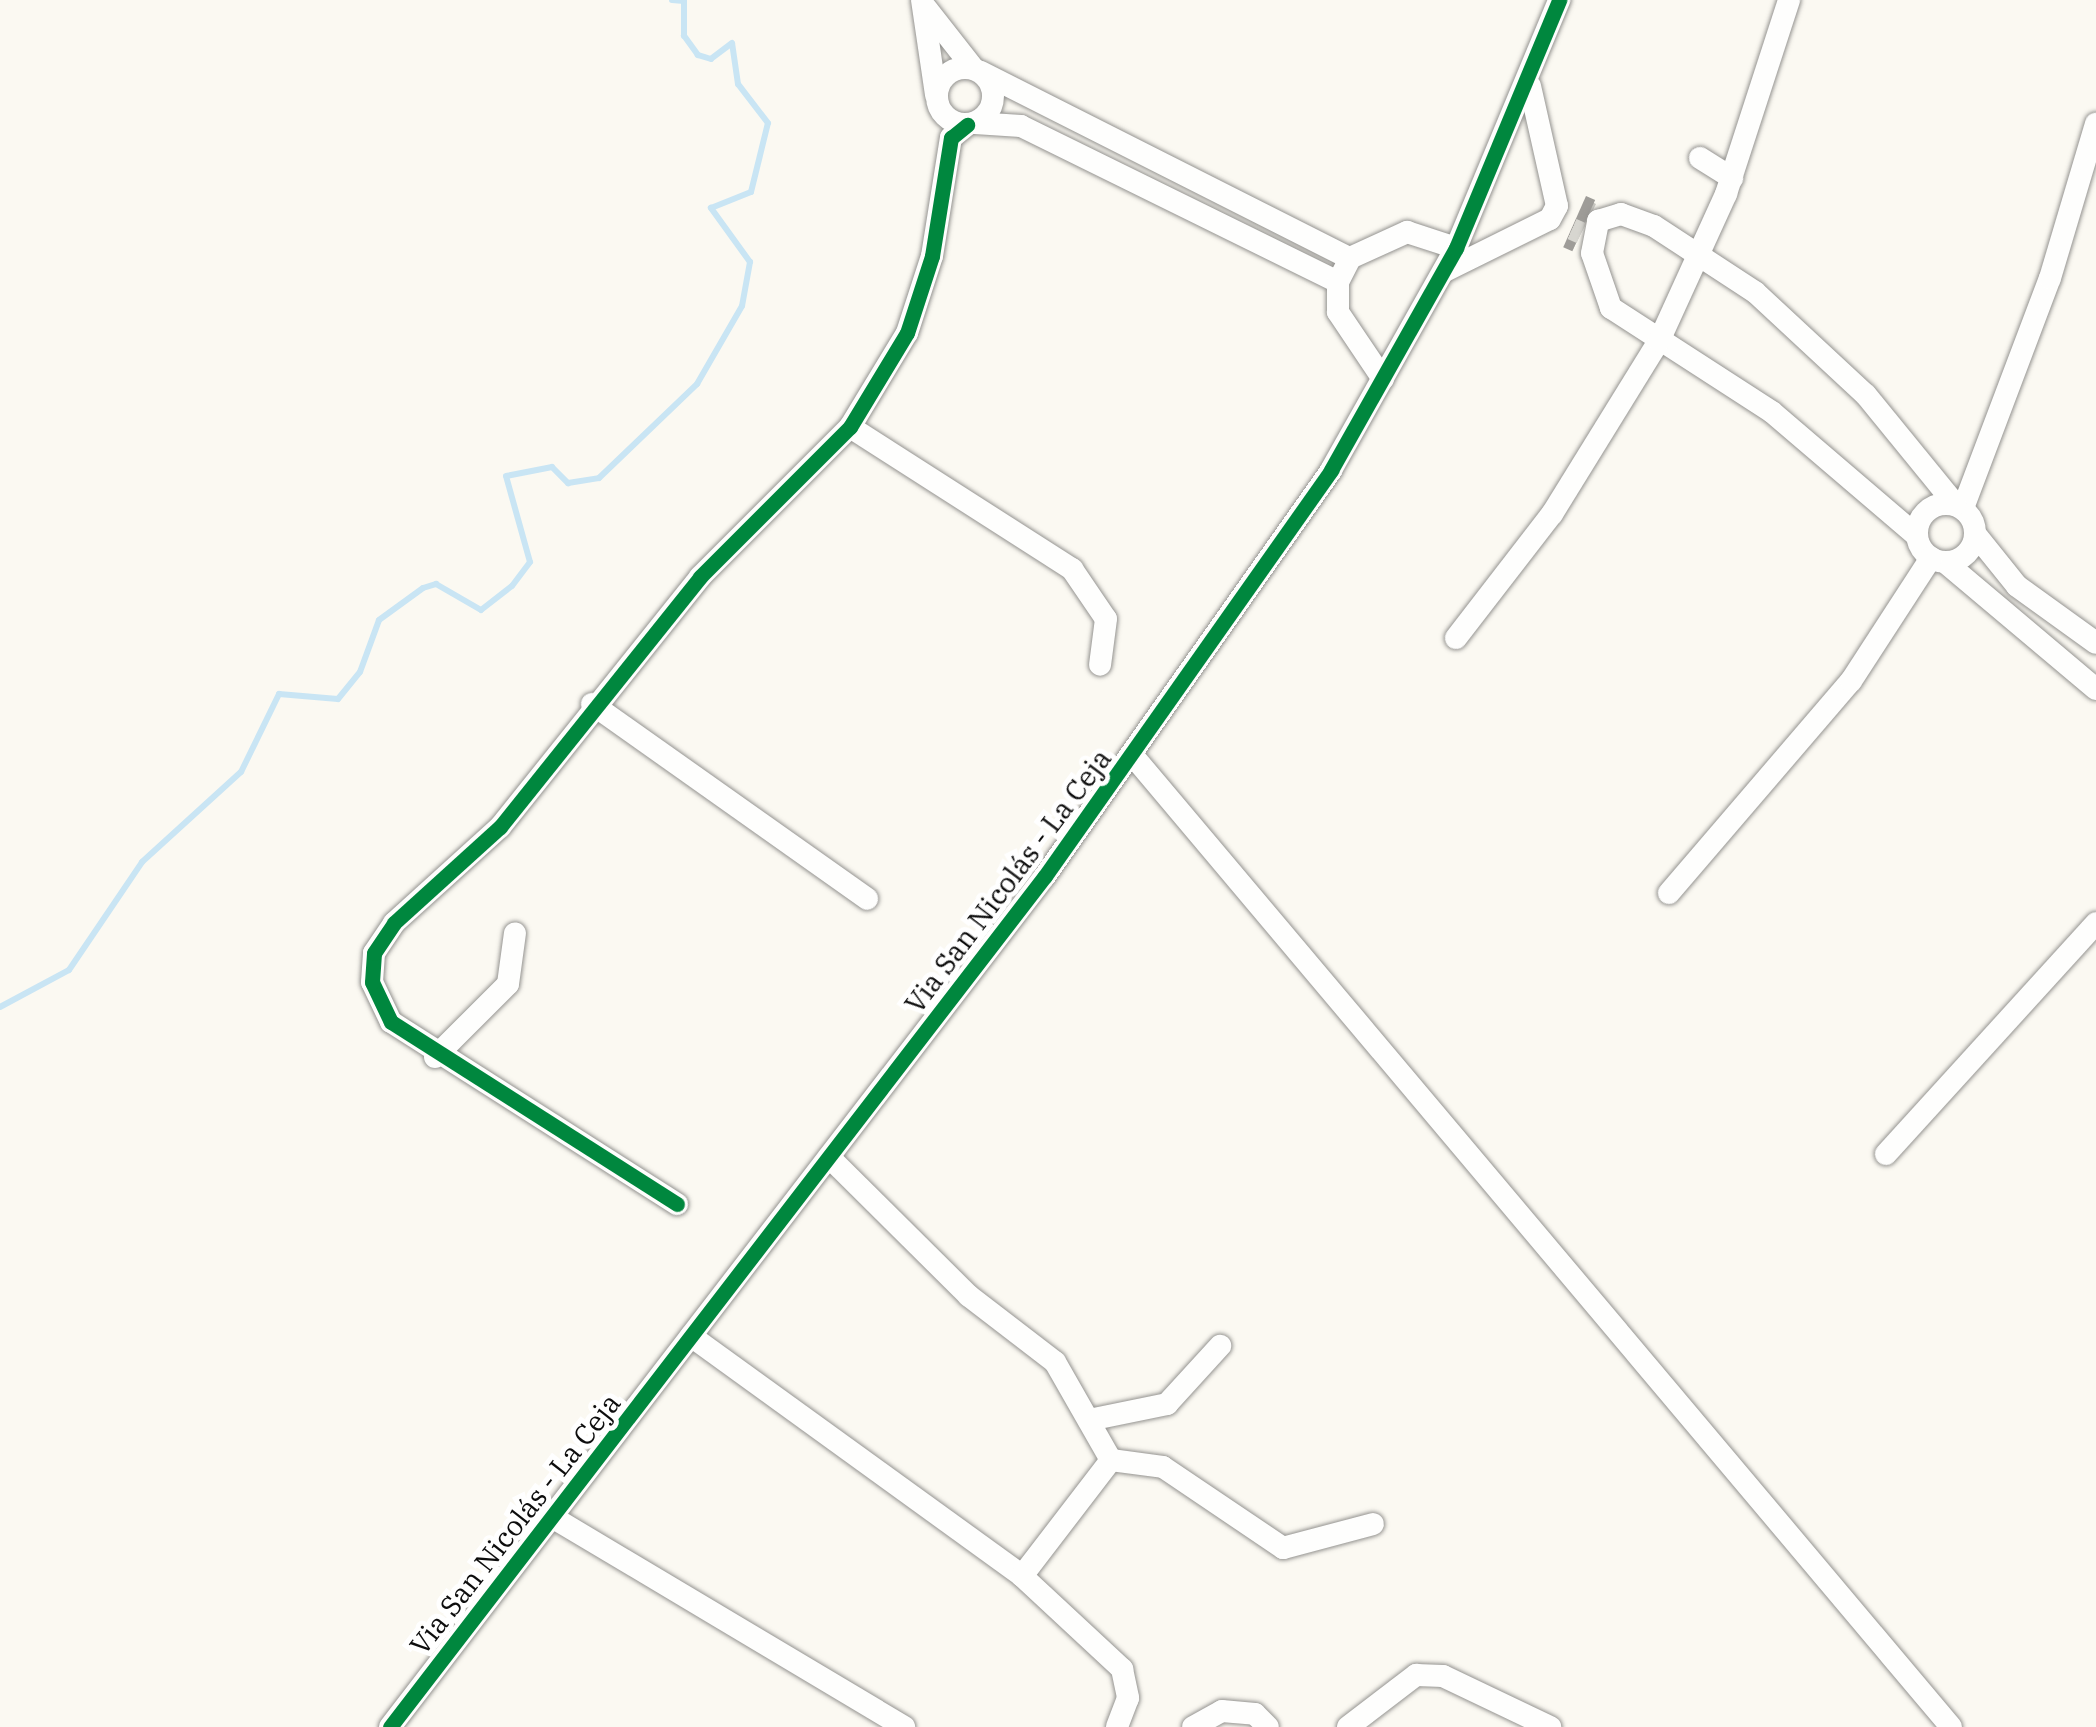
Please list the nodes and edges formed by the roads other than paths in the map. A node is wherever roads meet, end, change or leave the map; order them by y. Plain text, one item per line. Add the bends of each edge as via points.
1 (923, 0) edge
2 (1559, 0) edge
3 (1789, 0) edge
4 (977, 70) junction
5 (1530, 86) junction
6 (937, 102) junction
7 (971, 124) junction
8 (2096, 124) edge
9 (1700, 158) dead end
10 (942, 170) junction
11 (1732, 178) junction
12 (1576, 223) junction
13 (1456, 248) junction
14 (1701, 250) junction
15 (1350, 258) junction
16 (1443, 272) junction
17 (1338, 282) junction
18 (1659, 341) junction
19 (1383, 380) junction
20 (850, 426) junction
21 (1959, 506) junction
22 (1976, 535) junction
23 (1917, 536) junction
24 (1938, 560) junction
25 (1456, 638) dead end
26 (2096, 643) edge
27 (1100, 666) dead end
28 (2096, 689) edge
29 (592, 704) junction
30 (1134, 757) junction
31 (1669, 893) dead end
32 (867, 899) dead end
33 (2096, 923) edge
34 (515, 933) dead end
35 (436, 1057) junction
36 (1886, 1154) dead end
37 (829, 1157) junction
38 (677, 1204) dead end
39 (691, 1336) junction
40 (1220, 1346) dead end
41 (1089, 1420) junction
42 (1111, 1460) junction
43 (552, 1517) junction
44 (1373, 1524) dead end
45 (1022, 1576) junction
46 (390, 1727) edge
47 (904, 1727) edge
48 (1117, 1727) edge
49 (1193, 1727) edge
50 (1268, 1727) edge
51 (1348, 1727) edge
52 (1550, 1727) edge
53 (1951, 1727) edge

1 - 4 street
1 - 6 street
2 - 5 street, Via San Nicolás - La Ceja
3 - 11 street
4 - 6 street via 947,74
4 - 7 street via 994,94
4 - 15 street
5 - 12 street
5 - 13 street, Via San Nicolás - La Ceja
6 - 7 street
6 - 10 street
7 - 10 street via 950,138
7 - 17 street via 1021,126
8 - 21 street via 2050,278
9 - 11 street
10 - 20 street via 932,256 907,333
11 - 14 street
12 - 14 street via 1621,214
12 - 16 street
12 - 18 street via 1606,301
13 - 15 street via 1407,232
13 - 16 street, Via San Nicolás - La Ceja
14 - 18 street
14 - 21 street via 1852,382
15 - 17 street
16 - 19 street, Via San Nicolás - La Ceja
17 - 19 street via 1344,332
18 - 23 street via 1772,412
18 - 25 street via 1552,514
19 - 30 street, Via San Nicolás - La Ceja
20 - 27 street via 1072,569 1106,619
20 - 29 street via 700,577
21 - 22 street
21 - 23 street via 1927,510
22 - 24 street via 1969,552
22 - 26 street via 2017,586
23 - 24 street
24 - 28 street
24 - 31 street via 1851,681
29 - 32 street
29 - 35 street via 500,828 394,922 374,953 378,1002
30 - 37 street, Via San Nicolás - La Ceja
30 - 53 street
33 - 36 street
34 - 35 street via 508,984
35 - 38 street
37 - 39 street, Via San Nicolás - La Ceja
37 - 41 street via 969,1296 1055,1362
39 - 43 street, Via San Nicolás - La Ceja
39 - 45 street
40 - 41 street via 1168,1404
41 - 42 street
42 - 44 street via 1164,1467 1283,1548
42 - 45 street
43 - 46 street, Via San Nicolás - La Ceja
43 - 47 street
45 - 48 street via 1122,1669 1128,1698
49 - 50 street via 1222,1711 1255,1714
51 - 52 street via 1395,1687 1430,1675

